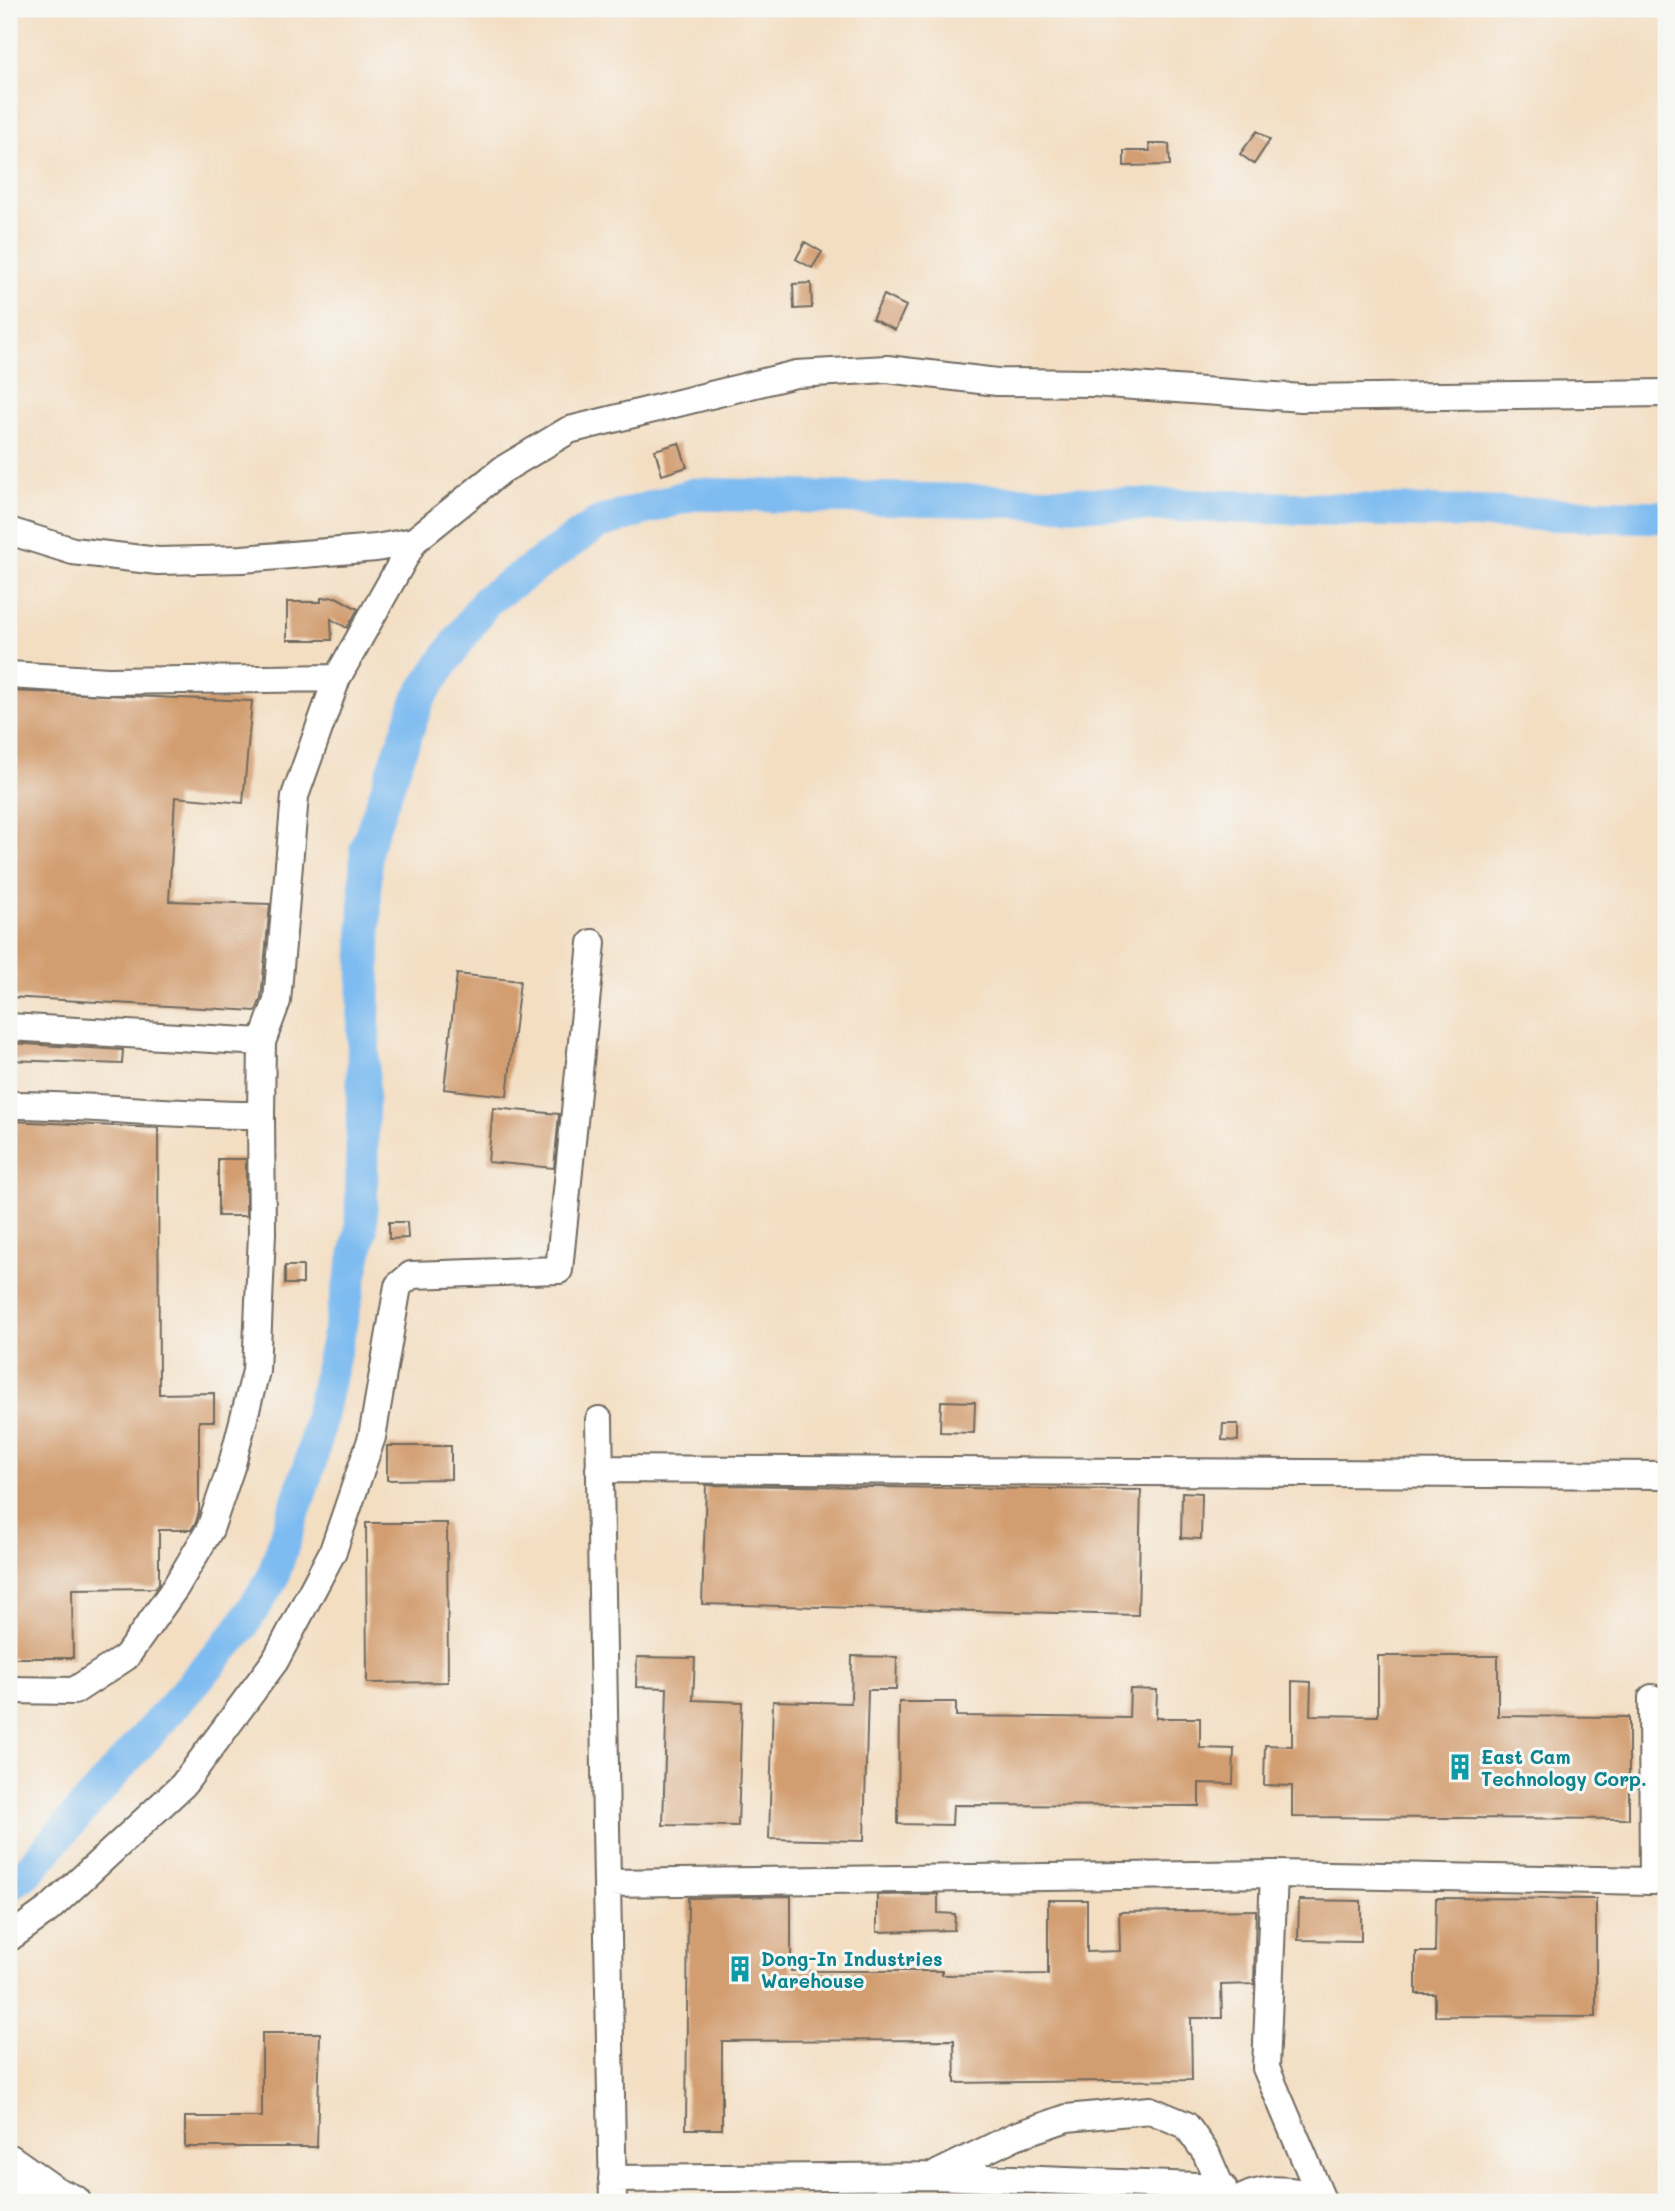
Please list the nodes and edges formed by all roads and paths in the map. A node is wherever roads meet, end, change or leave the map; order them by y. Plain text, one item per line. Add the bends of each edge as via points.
1 (1666, 393) edge
2 (9, 531) edge
3 (414, 541) junction
4 (9, 675) edge
5 (337, 678) junction
6 (592, 943) dead end
7 (9, 1027) edge
8 (262, 1042) junction
9 (9, 1105) edge
10 (261, 1115) junction
11 (598, 1420) dead end
12 (600, 1469) junction
13 (1666, 1475) edge
14 (9, 1690) edge
15 (1652, 1698) dead end
16 (1274, 1874) junction
17 (607, 1882) junction
18 (9, 1938) edge
19 (9, 2161) edge
20 (934, 2176) junction
21 (35, 2181) junction
22 (613, 2190) edge
23 (1229, 2197) edge
24 (1321, 2199) edge
25 (9, 2202) edge
26 (74, 2202) edge

1 - 3 street via 1302,397 1093,383 996,382 887,369 796,374 569,430 502,470
2 - 3 street via 73,551 158,561 242,559
3 - 5 street
4 - 5 street via 108,681
5 - 8 street via 295,796 277,1001
6 - 18 street via 559,1270 411,1275 398,1286 372,1437 333,1551 275,1661 183,1785 49,1909
7 - 8 street
8 - 10 street
9 - 10 street
10 - 14 street via 257,1371 210,1529 126,1657 74,1691
11 - 12 street
12 - 13 street
12 - 17 street
15 - 16 street via 1653,1881
16 - 17 street
16 - 24 street via 1266,2068
17 - 22 street
19 - 21 main road
20 - 22 street
20 - 23 street
20 - 23 street via 1015,2136 1067,2118 1150,2110 1186,2125
21 - 25 street
21 - 26 main road
23 - 24 street via 1275,2189

